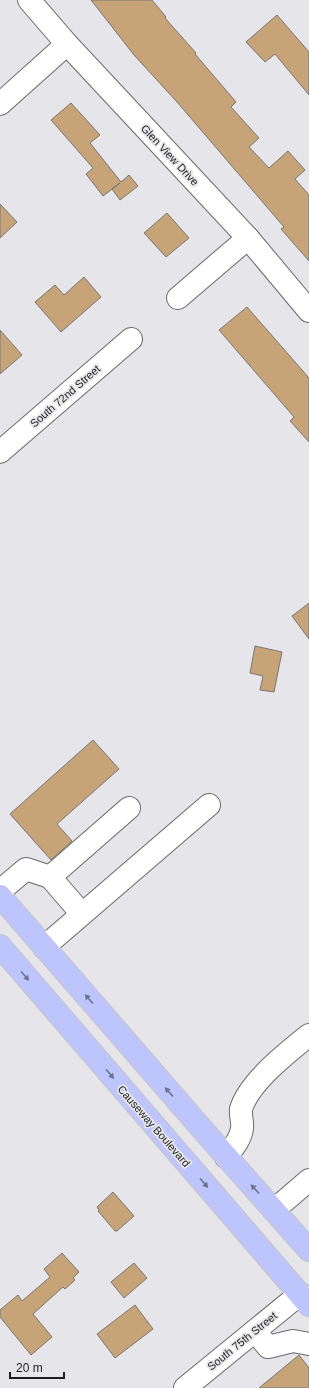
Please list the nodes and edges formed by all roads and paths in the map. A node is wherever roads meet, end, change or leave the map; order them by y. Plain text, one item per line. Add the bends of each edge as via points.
1 (29, 0) edge
2 (67, 44) junction
3 (0, 104) edge
4 (248, 238) junction
5 (178, 298) dead end
6 (309, 311) edge
7 (130, 339) dead end
8 (0, 452) edge
9 (208, 805) dead end
10 (129, 808) dead end
11 (50, 877) junction
12 (0, 891) edge
13 (0, 896) edge
14 (82, 914) junction
15 (0, 946) edge
16 (44, 947) junction
17 (309, 1035) edge
18 (226, 1157) junction
19 (309, 1180) edge
20 (274, 1210) junction
21 (309, 1250) edge
22 (306, 1297) edge
23 (255, 1331) junction
24 (309, 1344) edge
25 (185, 1388) edge

1 - 2 street, Glen View Drive
2 - 3 street
2 - 4 street, Glen View Drive
4 - 5 street
4 - 6 street, Glen View Drive
7 - 8 street, South 72nd Street
9 - 14 street
10 - 11 street
11 - 12 street via 26,869
11 - 14 street
13 - 16 main road
14 - 16 street
15 -> 22 main road, Causeway Boulevard
18 -> 16 main road
17 - 18 street via 281,1057 254,1086 241,1110 242,1128 238,1141
20 -> 18 main road
19 - 20 street
20 - 21 main road
22 - 23 street, South 75th Street
23 - 24 street via 268,1347 293,1341
23 - 25 street, South 75th Street

